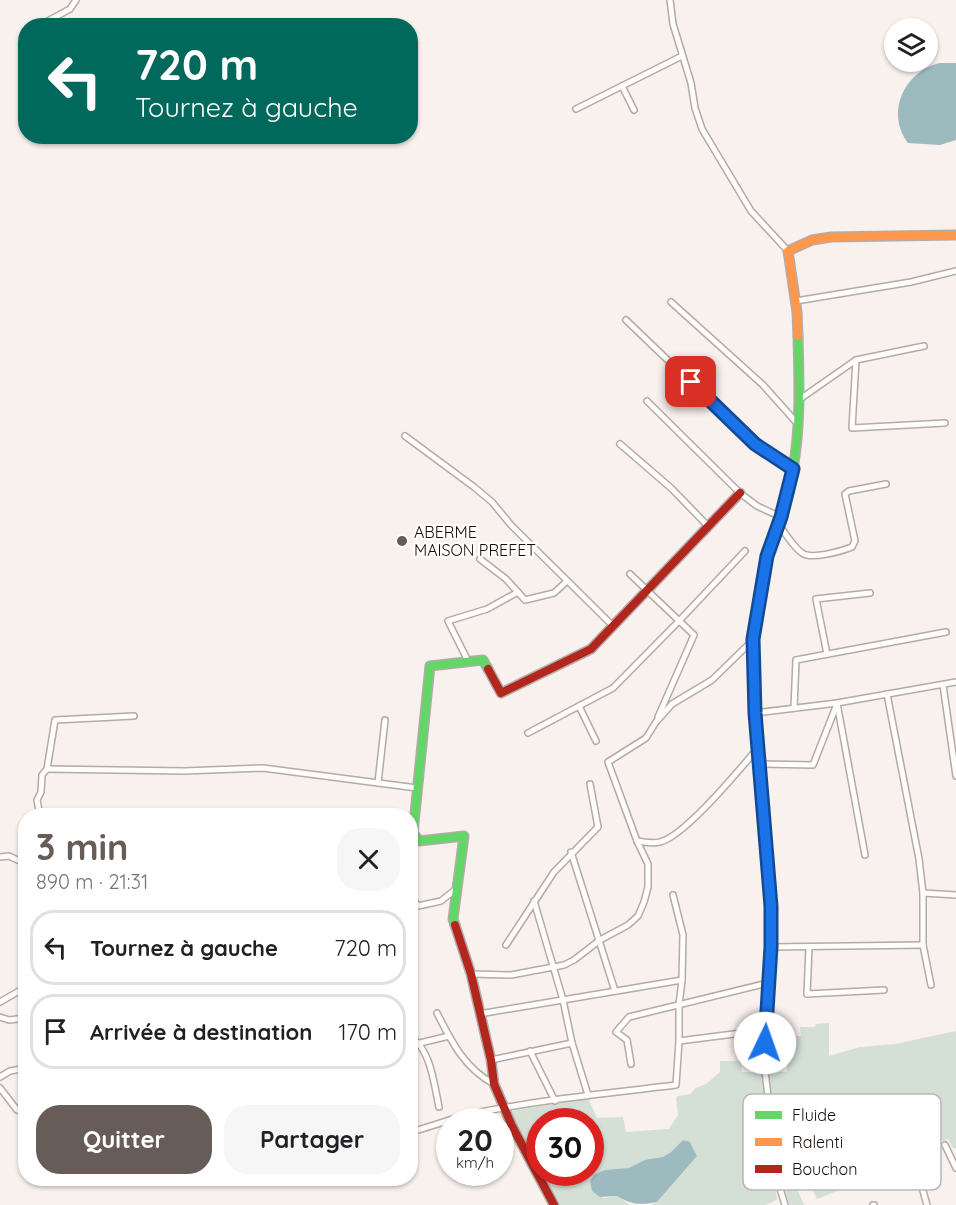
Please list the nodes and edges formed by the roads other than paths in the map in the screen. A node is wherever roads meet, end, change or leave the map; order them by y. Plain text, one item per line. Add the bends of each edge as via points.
1 (76, 0) edge
2 (670, 0) edge
3 (53, 18) edge
4 (682, 56) junction
5 (622, 86) junction
6 (576, 109) dead end
7 (634, 110) dead end
8 (956, 235) edge
9 (788, 251) junction
10 (956, 272) edge
11 (796, 301) junction
12 (671, 302) dead end
13 (626, 320) dead end
14 (924, 346) dead end
15 (856, 360) junction
16 (800, 399) junction
17 (647, 401) dead end
18 (797, 423) junction
19 (945, 423) dead end
20 (405, 436) dead end
21 (620, 444) dead end
22 (793, 469) junction
23 (886, 484) dead end
24 (740, 493) junction
25 (780, 520) junction
26 (708, 526) junction
27 (745, 551) dead end
28 (480, 559) dead end
29 (630, 574) dead end
30 (567, 581) junction
31 (647, 590) junction
32 (518, 592) junction
33 (870, 593) dead end
34 (679, 621) junction
35 (613, 626) junction
36 (946, 632) dead end
37 (753, 639) junction
38 (827, 654) junction
39 (469, 663) junction
40 (956, 682) edge
41 (943, 685) junction
42 (887, 694) junction
43 (837, 703) junction
44 (579, 706) junction
45 (794, 708) junction
46 (755, 713) junction
47 (134, 716) dead end
48 (385, 720) dead end
49 (656, 722) junction
50 (528, 733) dead end
51 (596, 741) dead end
52 (759, 748) junction
53 (760, 764) junction
54 (47, 769) junction
55 (956, 776) edge
56 (378, 783) junction
57 (590, 784) dead end
58 (417, 788) junction
59 (38, 808) edge
60 (415, 808) edge
61 (418, 840) edge
62 (637, 841) junction
63 (571, 852) junction
64 (865, 855) dead end
65 (0, 856) edge
66 (18, 860) edge
67 (456, 889) junction
68 (923, 893) junction
69 (673, 895) dead end
70 (956, 895) edge
71 (534, 901) junction
72 (418, 906) edge
73 (600, 940) junction
74 (506, 945) dead end
75 (923, 945) junction
76 (771, 947) junction
77 (808, 948) junction
78 (554, 968) junction
79 (471, 974) junction
80 (682, 980) junction
81 (768, 983) junction
82 (931, 986) dead end
83 (884, 990) dead end
84 (615, 991) junction
85 (18, 992) edge
86 (563, 1000) junction
87 (0, 1002) edge
88 (679, 1005) junction
89 (437, 1013) dead end
90 (479, 1014) junction
91 (0, 1017) edge
92 (18, 1019) edge
93 (765, 1030) junction
94 (448, 1036) junction
95 (679, 1041) junction
96 (572, 1042) junction
97 (420, 1043) joint
98 (530, 1051) junction
99 (491, 1060) junction
100 (631, 1064) dead end
101 (18, 1070) edge
102 (0, 1076) edge
103 (494, 1084) junction
104 (0, 1088) edge
105 (768, 1094) edge
106 (588, 1095) junction
107 (555, 1101) junction
108 (439, 1107) dead end
109 (503, 1108) joint
110 (17, 1110) dead end
111 (436, 1125) edge
112 (514, 1129) edge
113 (418, 1130) edge
114 (945, 1145) dead end
115 (956, 1168) edge
116 (780, 1190) edge
117 (923, 1190) edge
118 (554, 1205) edge
119 (784, 1205) edge
120 (927, 1205) edge

1 - 3 street
2 - 4 street
4 - 5 street
4 - 9 street via 702,129 751,211
5 - 6 street
5 - 7 street
8 - 9 street via 831,237 812,240
9 - 11 street
10 - 11 street
11 - 16 street
12 - 18 street via 763,385
13 - 22 street via 755,444
14 - 15 street
15 - 16 street
15 - 19 street via 852,428
16 - 18 street
17 - 24 street
18 - 22 street
20 - 30 street via 474,487
21 - 26 street
22 - 25 street
23 - 25 street via 845,494 855,541 842,551 802,554
24 - 25 street
24 - 26 street
25 - 37 street via 767,556
26 - 31 street
27 - 34 street
28 - 32 street
29 - 31 street
30 - 32 street via 554,593 525,600
30 - 35 street
31 - 34 street
31 - 35 street
32 - 39 street via 487,609 448,621
33 - 38 street via 816,599
34 - 44 street via 613,688
34 - 49 street via 694,635
35 - 39 street via 591,649 501,693 483,660
36 - 38 street
37 - 46 street
37 - 49 street via 712,680 679,699
38 - 45 street via 796,660
39 - 58 street via 430,666
40 - 41 street
41 - 42 street
41 - 55 street
42 - 43 street
42 - 68 street
43 - 45 street
43 - 53 street via 813,765
43 - 64 street
44 - 50 street
44 - 51 street
45 - 46 street
46 - 52 street
47 - 54 street via 55,720
48 - 56 street
49 - 62 street via 646,738 608,762
52 - 53 street
52 - 62 street via 697,815 671,837 659,843
53 - 76 street via 770,878
54 - 56 street via 263,768
54 - 59 street via 42,776
56 - 58 street
57 - 63 street via 597,827
58 - 60 street
61 - 67 street via 464,836
62 - 73 street via 648,864 645,902 628,925
63 - 71 street
63 - 73 street
65 - 66 street
67 - 72 street via 441,902
67 - 79 street via 453,919
68 - 70 street
68 - 75 street
69 - 80 street via 683,935
71 - 74 street
71 - 78 street
73 - 78 street via 574,960
73 - 84 street
75 - 77 street
75 - 82 street
76 - 77 street
76 - 81 street
77 - 83 street via 807,994
78 - 79 street via 511,975
78 - 86 street
79 - 90 street
80 - 84 street
80 - 88 street
81 - 88 street
81 - 93 street
84 - 86 street
85 - 87 street
86 - 90 street
86 - 96 street
88 - 95 street
88 - 100 street via 629,1017 622,1024 616,1032 627,1040
89 - 94 street
90 - 99 street
91 - 92 street
93 - 95 street
93 - 105 street
94 - 97 street
94 - 103 street via 461,1057
95 - 106 street via 676,1085
96 - 98 street
96 - 106 street
97 - 108 street via 433,1075
98 - 99 street
98 - 107 street
99 - 103 street
101 - 102 street
103 - 109 street
104 - 110 street
106 - 107 street
107 - 109 street
111 - 113 street
112 - 118 street
114 - 115 street
116 - 119 street
117 - 120 street

